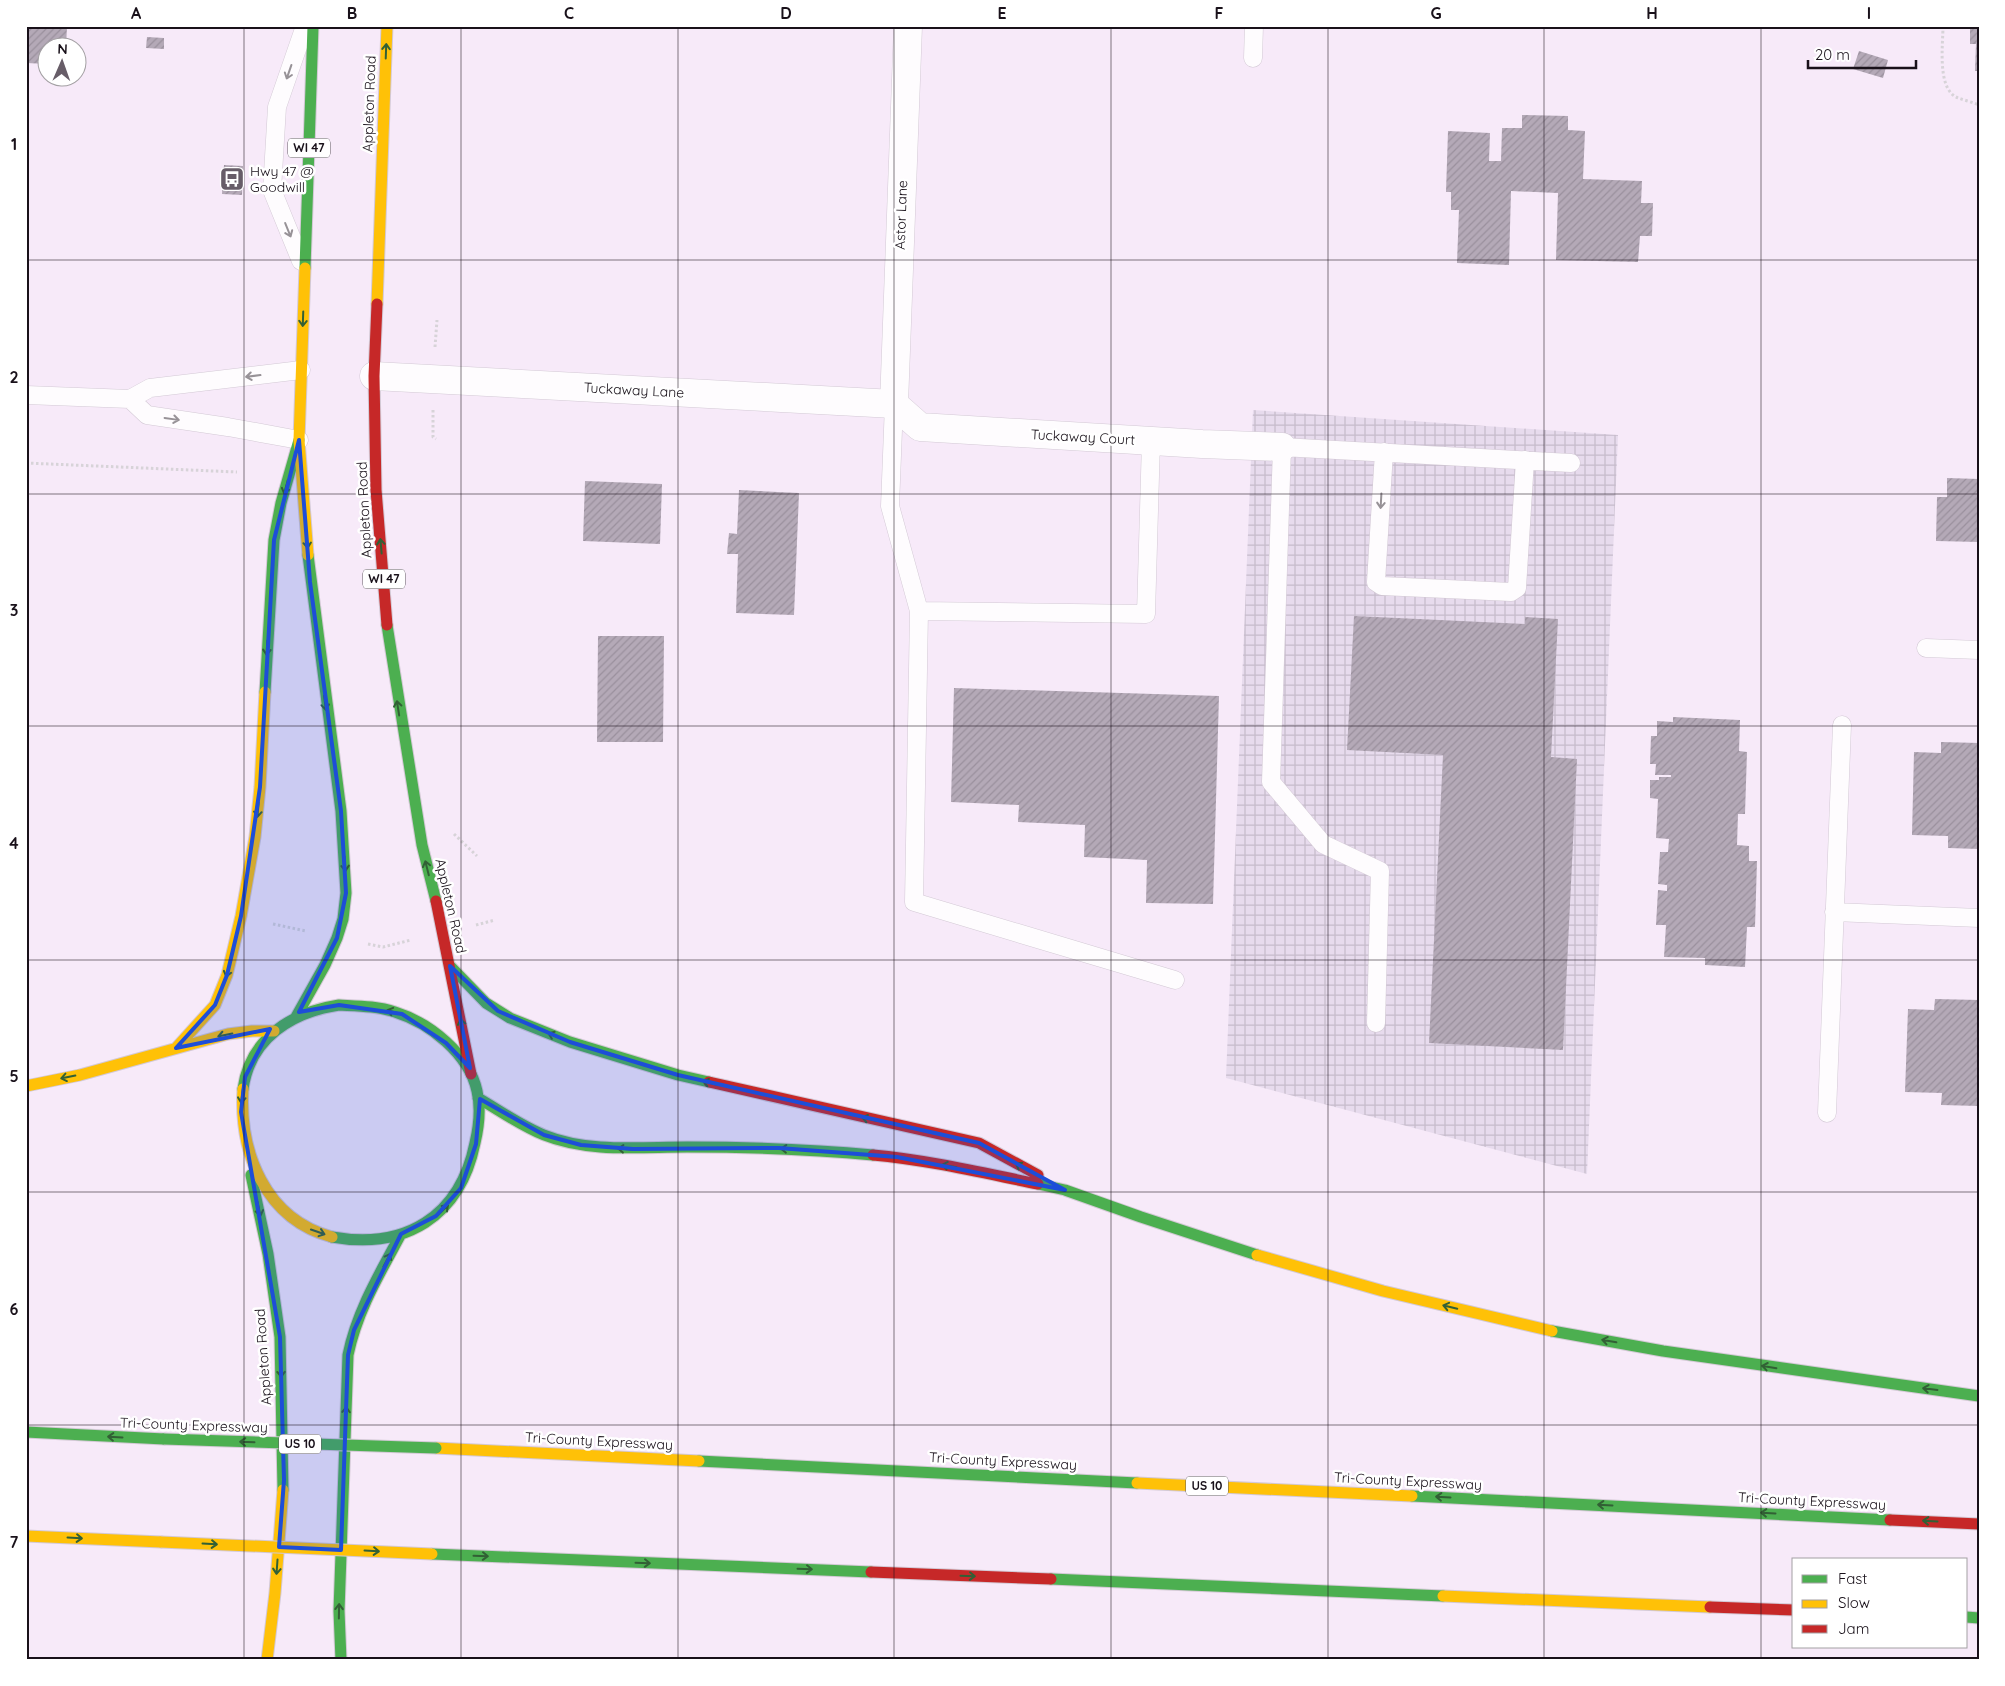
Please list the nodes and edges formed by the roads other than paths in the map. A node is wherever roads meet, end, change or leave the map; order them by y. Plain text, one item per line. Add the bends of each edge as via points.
1 (305, 26) edge
2 (313, 26) edge
3 (387, 26) edge
4 (908, 26) edge
5 (1254, 26) edge
6 (1252, 58) dead end
7 (304, 270) junction
8 (301, 370) junction
9 (374, 376) junction
10 (26, 395) edge
11 (130, 398) junction
12 (894, 404) junction
13 (299, 440) junction
14 (1151, 441) junction
15 (1282, 446) junction
16 (1384, 452) junction
17 (1525, 460) junction
18 (1571, 463) dead end
19 (919, 611) junction
20 (1926, 648) dead end
21 (1979, 650) edge
22 (1842, 725) dead end
23 (1834, 912) junction
24 (1979, 918) edge
25 (450, 966) junction
26 (1175, 980) dead end
27 (296, 1017) junction
28 (1376, 1023) dead end
29 (274, 1031) junction
30 (176, 1048) junction
31 (471, 1074) junction
32 (26, 1086) edge
33 (478, 1098) junction
34 (1826, 1113) dead end
35 (245, 1144) junction
36 (1065, 1190) junction
37 (401, 1234) junction
38 (1979, 1396) edge
39 (26, 1432) edge
40 (1979, 1524) edge
41 (26, 1536) edge
42 (1792, 1610) edge
43 (267, 1660) edge
44 (341, 1660) edge

1 -> 7 lane via 277,106 272,190
2 - 7 main road, WI 47
9 -> 3 main road, Appleton Road / WI 47
4 - 12 street, Astor Lane
5 - 6 lane
7 -> 8 main road, WI 47
8 -> 11 lane via 150,388
8 - 13 main road, WI 47
9 - 12 street, Tuckaway Lane
25 -> 9 main road, Appleton Road / WI 47 via 422,845 389,644 376,490
10 - 11 lane
11 -> 13 lane via 147,415
12 - 14 street, Tuckaway Court via 920,427
12 - 19 lane via 890,506
13 -> 27 main road via 310,582 341,812 346,893 337,938
13 -> 30 main road via 274,540 260,787 255,837 240,916 227,975 215,1005
14 - 15 street, Tuckaway Court
14 - 19 lane via 1146,614
15 - 16 lane
15 - 28 lane via 1271,782 1323,844 1380,870
16 - 17 lane
16 -> 17 lane via 1376,582 1382,586 1511,592 1517,588
17 - 18 lane
19 - 26 lane via 914,902
20 - 21 lane
22 - 23 lane
23 - 24 lane
23 - 34 lane
31 -> 25 main road, Appleton Road / WI 47
36 -> 25 main road via 980,1144 678,1076 570,1042 498,1011
27 - 29 main road
31 -> 27 main road via 446,1043 402,1014 369,1006 339,1005
29 -> 30 main road via 228,1034
29 -> 35 main road via 253,1056 245,1076 241,1112
30 -> 32 main road via 80,1075
31 - 33 main road, Appleton Road
36 -> 33 main road via 897,1157 780,1148 632,1149 581,1145 544,1135
37 -> 33 main road, Appleton Road via 436,1216 461,1188 476,1144
35 -> 37 main road, Appleton Road via 254,1169 273,1198 306,1228 352,1240
35 -> 43 main road, Appleton Road via 268,1254 280,1337 284,1480 276,1593
38 -> 36 main road via 1823,1376 1535,1328 1383,1291 1142,1218
44 -> 37 main road via 339,1611 348,1355 359,1315
40 -> 39 main road, Tri-County Expressway / US 10, bridge via 436,1448
41 -> 42 main road, bridge

